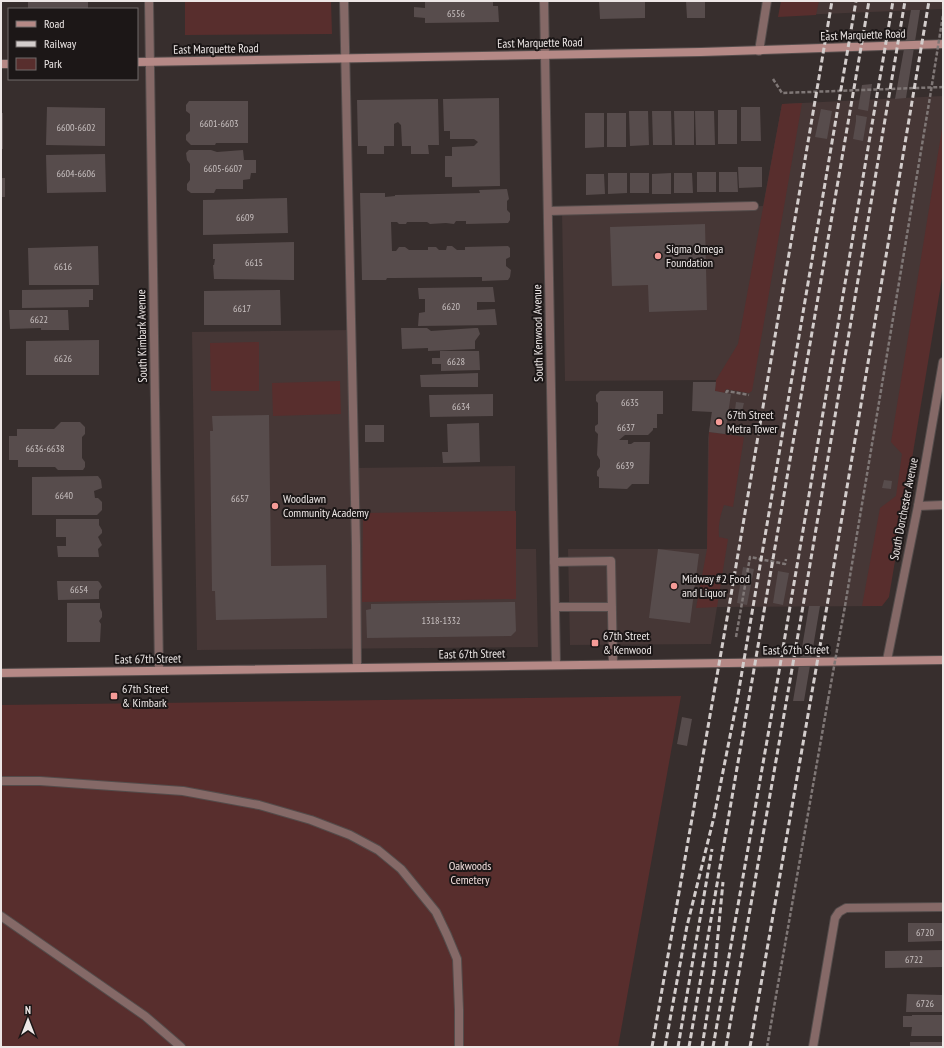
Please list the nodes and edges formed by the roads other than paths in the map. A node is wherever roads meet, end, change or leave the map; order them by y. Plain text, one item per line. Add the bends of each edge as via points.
1 (149, 1) edge
2 (344, 1) edge
3 (544, 1) edge
4 (767, 1) edge
5 (943, 44) edge
6 (759, 51) junction
7 (544, 56) junction
8 (345, 59) junction
9 (138, 62) edge
10 (150, 62) junction
11 (754, 206) dead end
12 (548, 211) junction
13 (943, 362) edge
14 (943, 505) edge
15 (918, 506) junction
16 (554, 562) junction
17 (554, 607) junction
18 (612, 607) junction
19 (887, 660) junction
20 (943, 660) edge
21 (613, 664) junction
22 (556, 665) junction
23 (357, 668) junction
24 (159, 670) junction
25 (1, 672) edge
26 (1, 781) edge
27 (943, 907) edge
28 (1, 916) edge
29 (181, 1047) edge
30 (459, 1047) edge
31 (813, 1047) edge

1 - 10 street, South Kimbark Avenue
2 - 8 street
3 - 7 street, South Kenwood Avenue
4 - 6 street
5 - 6 street, East Marquette Road
6 - 7 street, East Marquette Road
7 - 8 street, East Marquette Road
7 - 12 street, South Kenwood Avenue
8 - 10 street, East Marquette Road
8 - 23 street
9 - 10 street, East Marquette Road
10 - 24 street, South Kimbark Avenue
11 - 12 street
12 - 16 street, South Kenwood Avenue
13 - 15 street, South Dorchester Avenue
14 - 15 street
15 - 19 street, South Dorchester Avenue
16 - 17 street, South Kenwood Avenue
16 - 18 street via 611,561
17 - 18 street
17 - 22 street, South Kenwood Avenue
18 - 21 street
19 - 20 street, East 67th Street
19 - 21 street, East 67th Street
21 - 22 street, East 67th Street
22 - 23 street, East 67th Street
23 - 24 street, East 67th Street
24 - 25 street, East 67th Street
26 - 30 street via 40,781 184,791 260,805 311,820 350,835 378,850 401,869 436,912 457,959
27 - 31 street via 846,908 839,912 835,918
28 - 29 street via 145,1016

